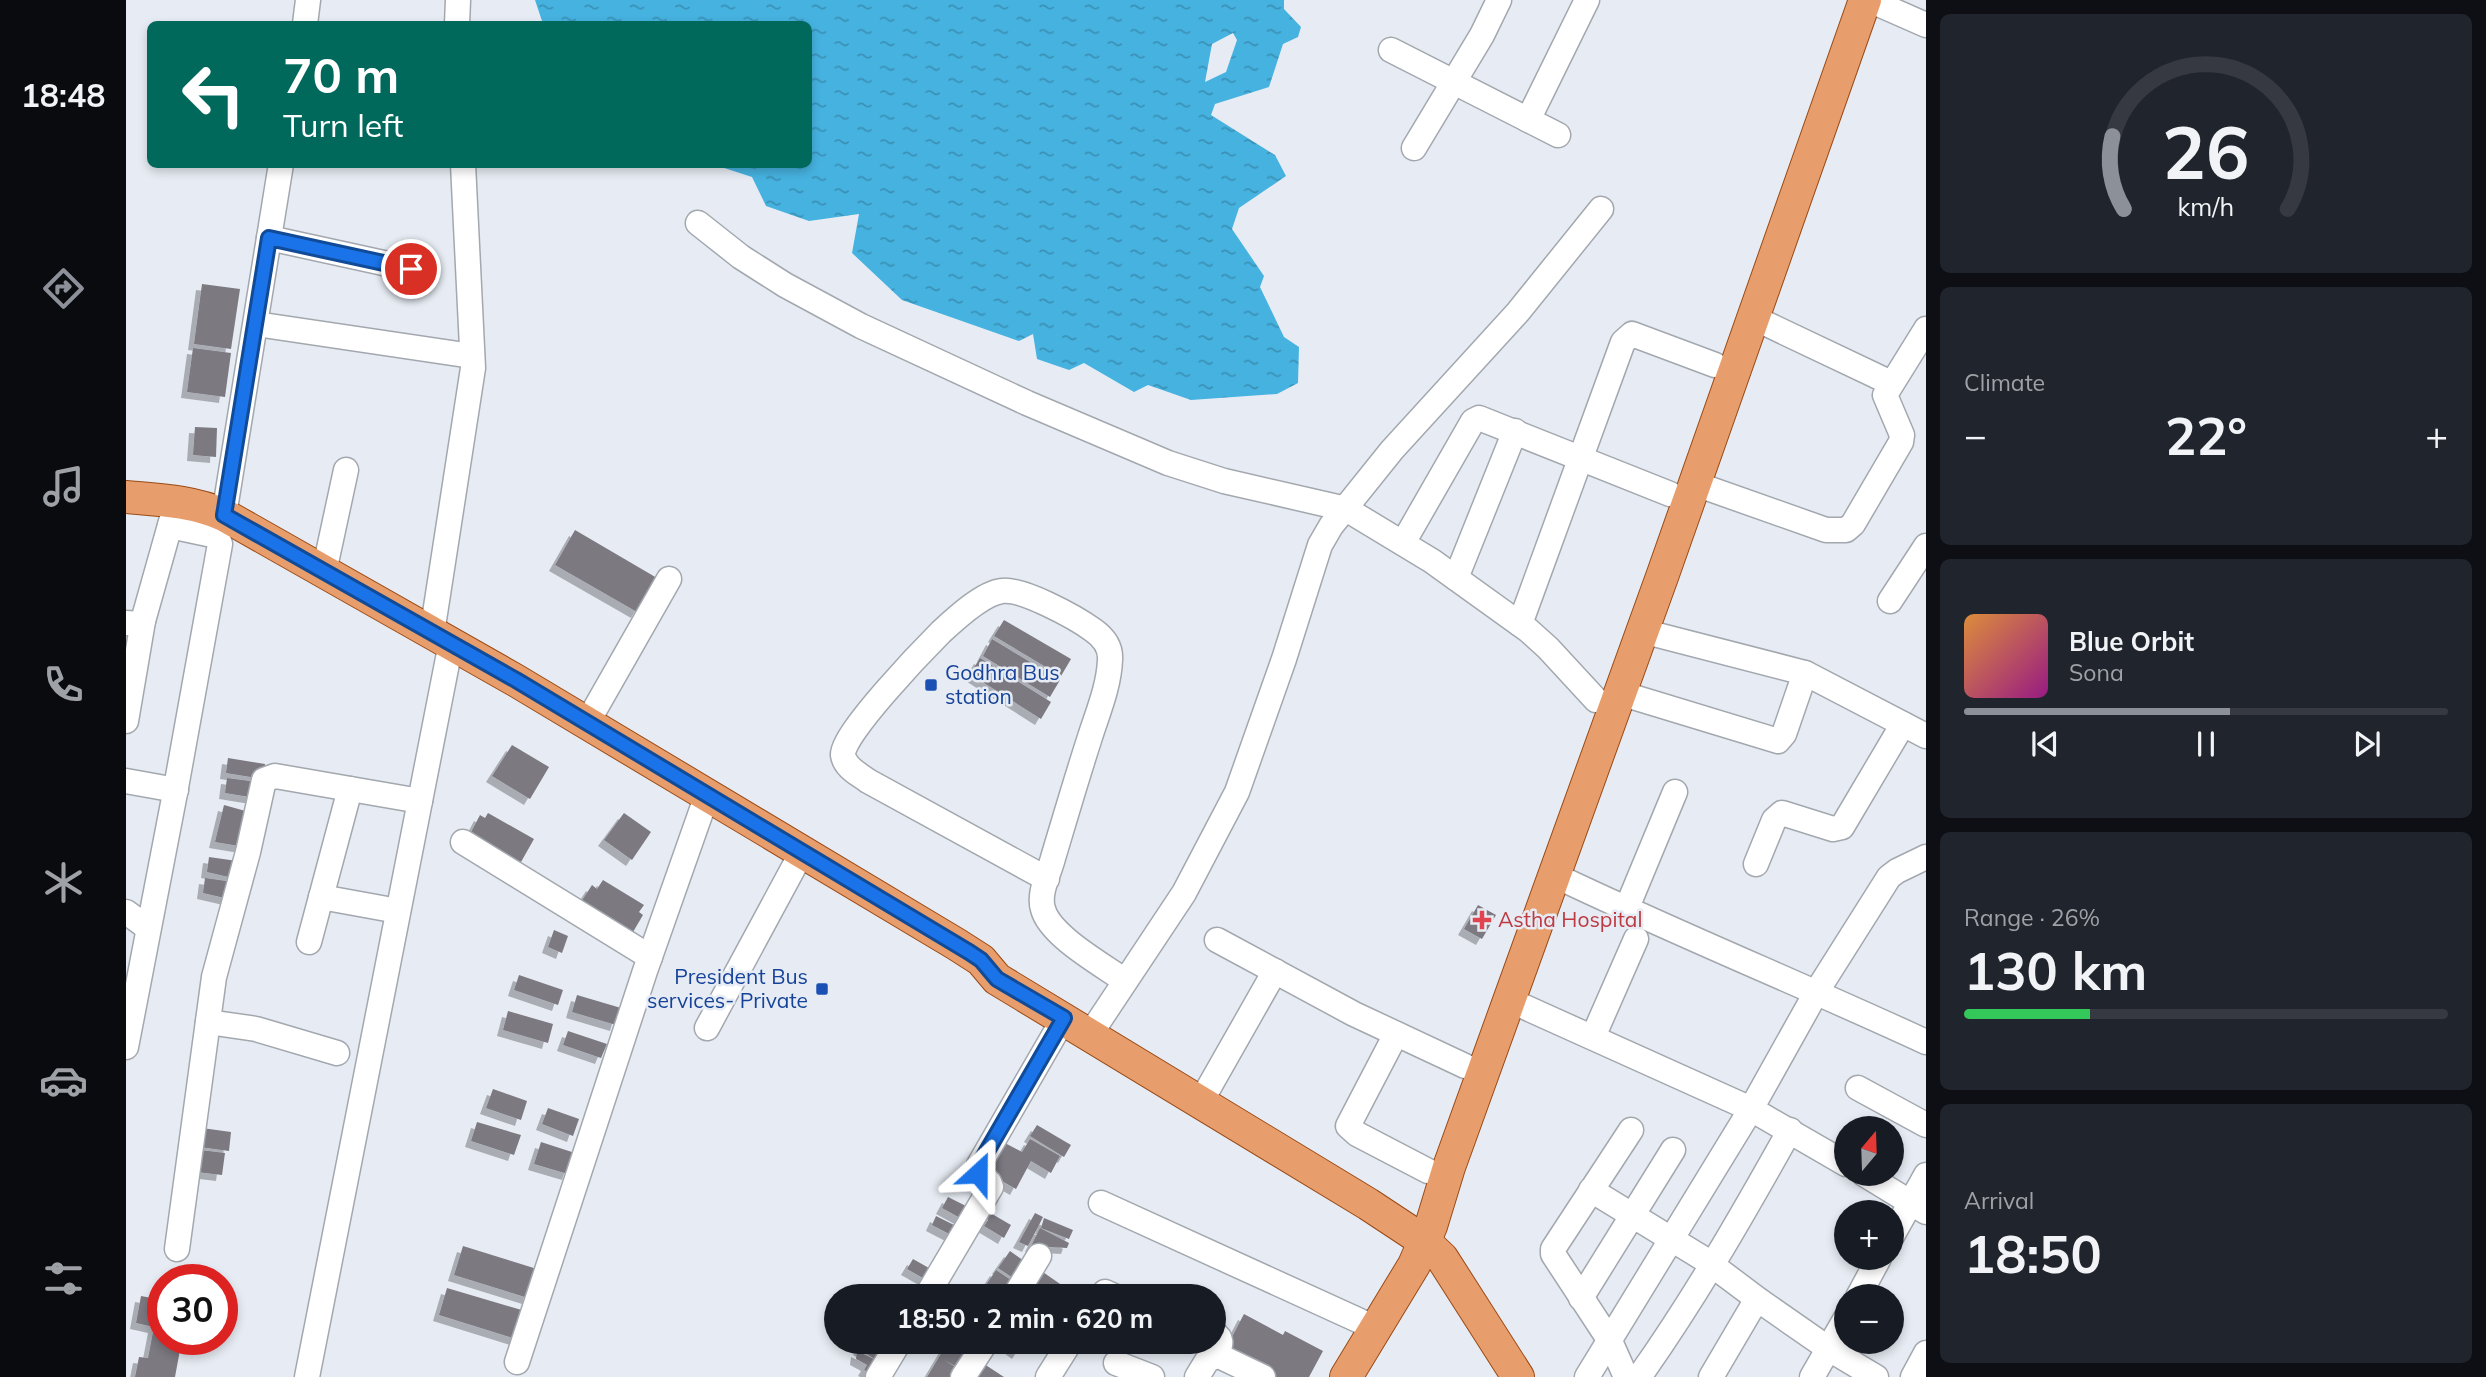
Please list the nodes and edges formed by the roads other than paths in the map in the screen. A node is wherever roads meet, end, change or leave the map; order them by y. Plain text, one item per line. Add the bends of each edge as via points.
1 (308, 0) edge
2 (458, 0) edge
3 (1499, 0) edge
4 (1587, 0) edge
5 (1844, 0) edge
6 (1867, 0) edge
7 (304, 21) edge
8 (457, 21) edge
9 (1926, 25) edge
10 (1391, 50) dead end
11 (1454, 82) junction
12 (1528, 120) junction
13 (1558, 135) dead end
14 (1414, 148) dead end
15 (280, 168) edge
16 (463, 168) edge
17 (1601, 209) dead end
18 (698, 223) dead end
19 (269, 238) junction
20 (411, 269) dead end
21 (1752, 317) junction
22 (256, 324) junction
23 (1926, 329) edge
24 (472, 356) junction
25 (1715, 365) junction
26 (1891, 383) junction
27 (1515, 431) junction
28 (1581, 458) junction
29 (346, 470) dead end
30 (1681, 488) junction
31 (126, 497) edge
32 (1346, 509) junction
33 (174, 513) junction
34 (224, 515) junction
35 (1403, 543) junction
36 (1926, 546) edge
37 (324, 572) junction
38 (1456, 578) junction
39 (669, 579) dead end
40 (1890, 601) dead end
41 (134, 622) edge
42 (1520, 624) junction
43 (1642, 631) junction
44 (441, 638) junction
45 (1805, 673) junction
46 (1608, 696) junction
47 (126, 722) edge
48 (587, 723) junction
49 (1903, 724) junction
50 (1926, 736) edge
51 (126, 781) edge
52 (350, 789) junction
53 (176, 790) junction
54 (1675, 792) dead end
55 (707, 795) junction
56 (420, 801) junction
57 (463, 842) dead end
58 (802, 852) junction
59 (1926, 857) edge
60 (1756, 864) dead end
61 (1554, 875) junction
62 (1047, 879) junction
63 (321, 897) junction
64 (1626, 910) junction
65 (398, 911) junction
66 (126, 912) edge
67 (148, 928) junction
68 (1636, 939) dead end
69 (1217, 940) dead end
70 (309, 942) dead end
71 (650, 957) junction
72 (981, 960) junction
73 (1275, 971) junction
74 (1125, 981) junction
75 (1816, 991) junction
76 (1509, 1000) junction
77 (1064, 1018) junction
78 (1099, 1021) junction
79 (208, 1022) junction
80 (707, 1028) dead end
81 (1396, 1034) junction
82 (1593, 1038) junction
83 (1926, 1042) edge
84 (126, 1047) edge
85 (337, 1053) dead end
86 (1465, 1066) junction
87 (1208, 1088) junction
88 (1858, 1088) dead end
89 (1751, 1109) junction
90 (1926, 1125) edge
91 (1631, 1130) dead end
92 (1790, 1130) junction
93 (1672, 1150) dead end
94 (1834, 1157) edge
95 (1428, 1171) junction
96 (1926, 1175) edge
97 (1884, 1186) edge
98 (1591, 1190) junction
99 (1101, 1203) dead end
100 (1918, 1207) edge
101 (1633, 1215) junction
102 (1904, 1223) edge
103 (1419, 1228) junction
104 (1671, 1240) junction
105 (177, 1249) dead end
106 (1039, 1256) dead end
107 (1712, 1265) junction
108 (934, 1284) edge
109 (1022, 1284) edge
110 (1581, 1298) junction
111 (1760, 1301) junction
112 (1360, 1321) junction
113 (1834, 1340) edge
114 (1610, 1341) junction
115 (1829, 1349) junction
116 (1226, 1351) edge
117 (1926, 1353) edge
118 (892, 1354) edge
119 (978, 1354) edge
120 (1062, 1354) edge
121 (1211, 1354) edge
122 (517, 1362) dead end
123 (1116, 1363) dead end
124 (1644, 1375) edge
125 (307, 1377) edge
126 (878, 1377) edge
127 (963, 1377) edge
128 (1048, 1377) edge
129 (1152, 1377) edge
130 (1197, 1377) edge
131 (1263, 1377) edge
132 (1331, 1377) edge
133 (1346, 1377) edge
134 (1518, 1377) edge
135 (1538, 1377) edge
136 (1587, 1377) edge
137 (1711, 1377) edge
138 (1812, 1377) edge
139 (1877, 1377) edge
140 (1913, 1377) edge

1 - 7 street
2 - 8 street
3 - 11 street
4 - 12 street
5 - 25 main road
6 - 9 street
6 - 21 main road
10 - 11 street
11 - 12 street
11 - 14 street
12 - 13 street
15 - 19 street
16 - 24 street
17 - 32 street
18 - 32 street via 785,285 861,326 1027,403 1168,463
19 - 20 street
19 - 22 street
21 - 26 street
21 - 30 main road
22 - 24 street
22 - 34 street
23 - 26 street
24 - 44 street
25 - 28 street via 1637,335 1627,337
25 - 30 main road
26 - 30 street via 1885,395 1901,442 1846,530 1826,530
27 - 28 street
27 - 35 street via 1483,418 1473,421
27 - 38 street
28 - 30 street
28 - 42 street
29 - 37 street
30 - 43 main road
30 - 46 main road
31 - 33 main road
32 - 35 street
32 - 74 street via 1320,545 1237,792 1184,893
33 - 34 main road via 201,505
33 - 41 street
33 - 53 street via 217,536 220,544
34 - 37 main road
35 - 38 street
36 - 40 street
37 - 44 main road
38 - 42 street
39 - 48 street
41 - 47 street
42 - 46 street
43 - 45 street
43 - 46 main road
44 - 48 main road
44 - 56 street
45 - 46 street via 1778,741
45 - 49 street
46 - 61 main road
46 - 86 main road
48 - 55 main road
49 - 50 street
49 - 60 street via 1842,827 1833,829 1789,814 1778,815
51 - 53 street
52 - 56 street
52 - 63 street
52 - 79 street via 275,776 264,780 214,977
53 - 67 street
54 - 64 street
55 - 58 main road
55 - 71 street
56 - 65 street
57 - 71 street
58 - 72 main road
58 - 80 street
59 - 75 street via 1889,877
61 - 64 street
61 - 76 main road
62 - 62 street via 1111,657 1104,639 1092,629 1024,593 997,591 943,631 867,714 843,754 847,766 868,781
62 - 74 street via 1041,897 1043,911 1055,931
63 - 65 street
63 - 70 street
64 - 75 street
65 - 125 street
66 - 67 street
67 - 84 street
68 - 82 street
69 - 73 street
71 - 122 street
72 - 77 main road via 997,979
72 - 78 main road via 1007,966
73 - 81 street
73 - 87 street
74 - 78 street
75 - 83 street
75 - 89 street
76 - 82 street
76 - 103 main road via 1449,1167
77 - 103 main road
77 - 108 street via 979,1165 978,1173 991,1187
78 - 87 main road
79 - 85 street via 256,1029
79 - 105 street
81 - 86 street
81 - 95 street via 1349,1126
82 - 89 street
86 - 95 main road
87 - 103 main road
88 - 90 street
89 - 92 street
89 - 104 street
91 - 98 street
92 - 94 street
92 - 107 street
93 - 101 street
95 - 103 main road
96 - 100 street
97 - 100 street
98 - 101 street
98 - 110 street via 1553,1249
99 - 112 street
100 - 102 street
101 - 104 street
101 - 110 street
103 - 112 main road
103 - 133 main road via 1414,1265
103 - 134 main road
103 - 135 main road via 1467,1265
104 - 107 street
104 - 114 street
106 - 109 street
107 - 111 street
107 - 124 street
110 - 114 street
111 - 115 street
111 - 137 street
112 - 132 main road
113 - 115 street
114 - 124 street
114 - 136 street
115 - 138 street
115 - 139 street
116 - 131 street
117 - 140 street
118 - 126 street
119 - 127 street
120 - 128 street
121 - 130 street
123 - 129 street

